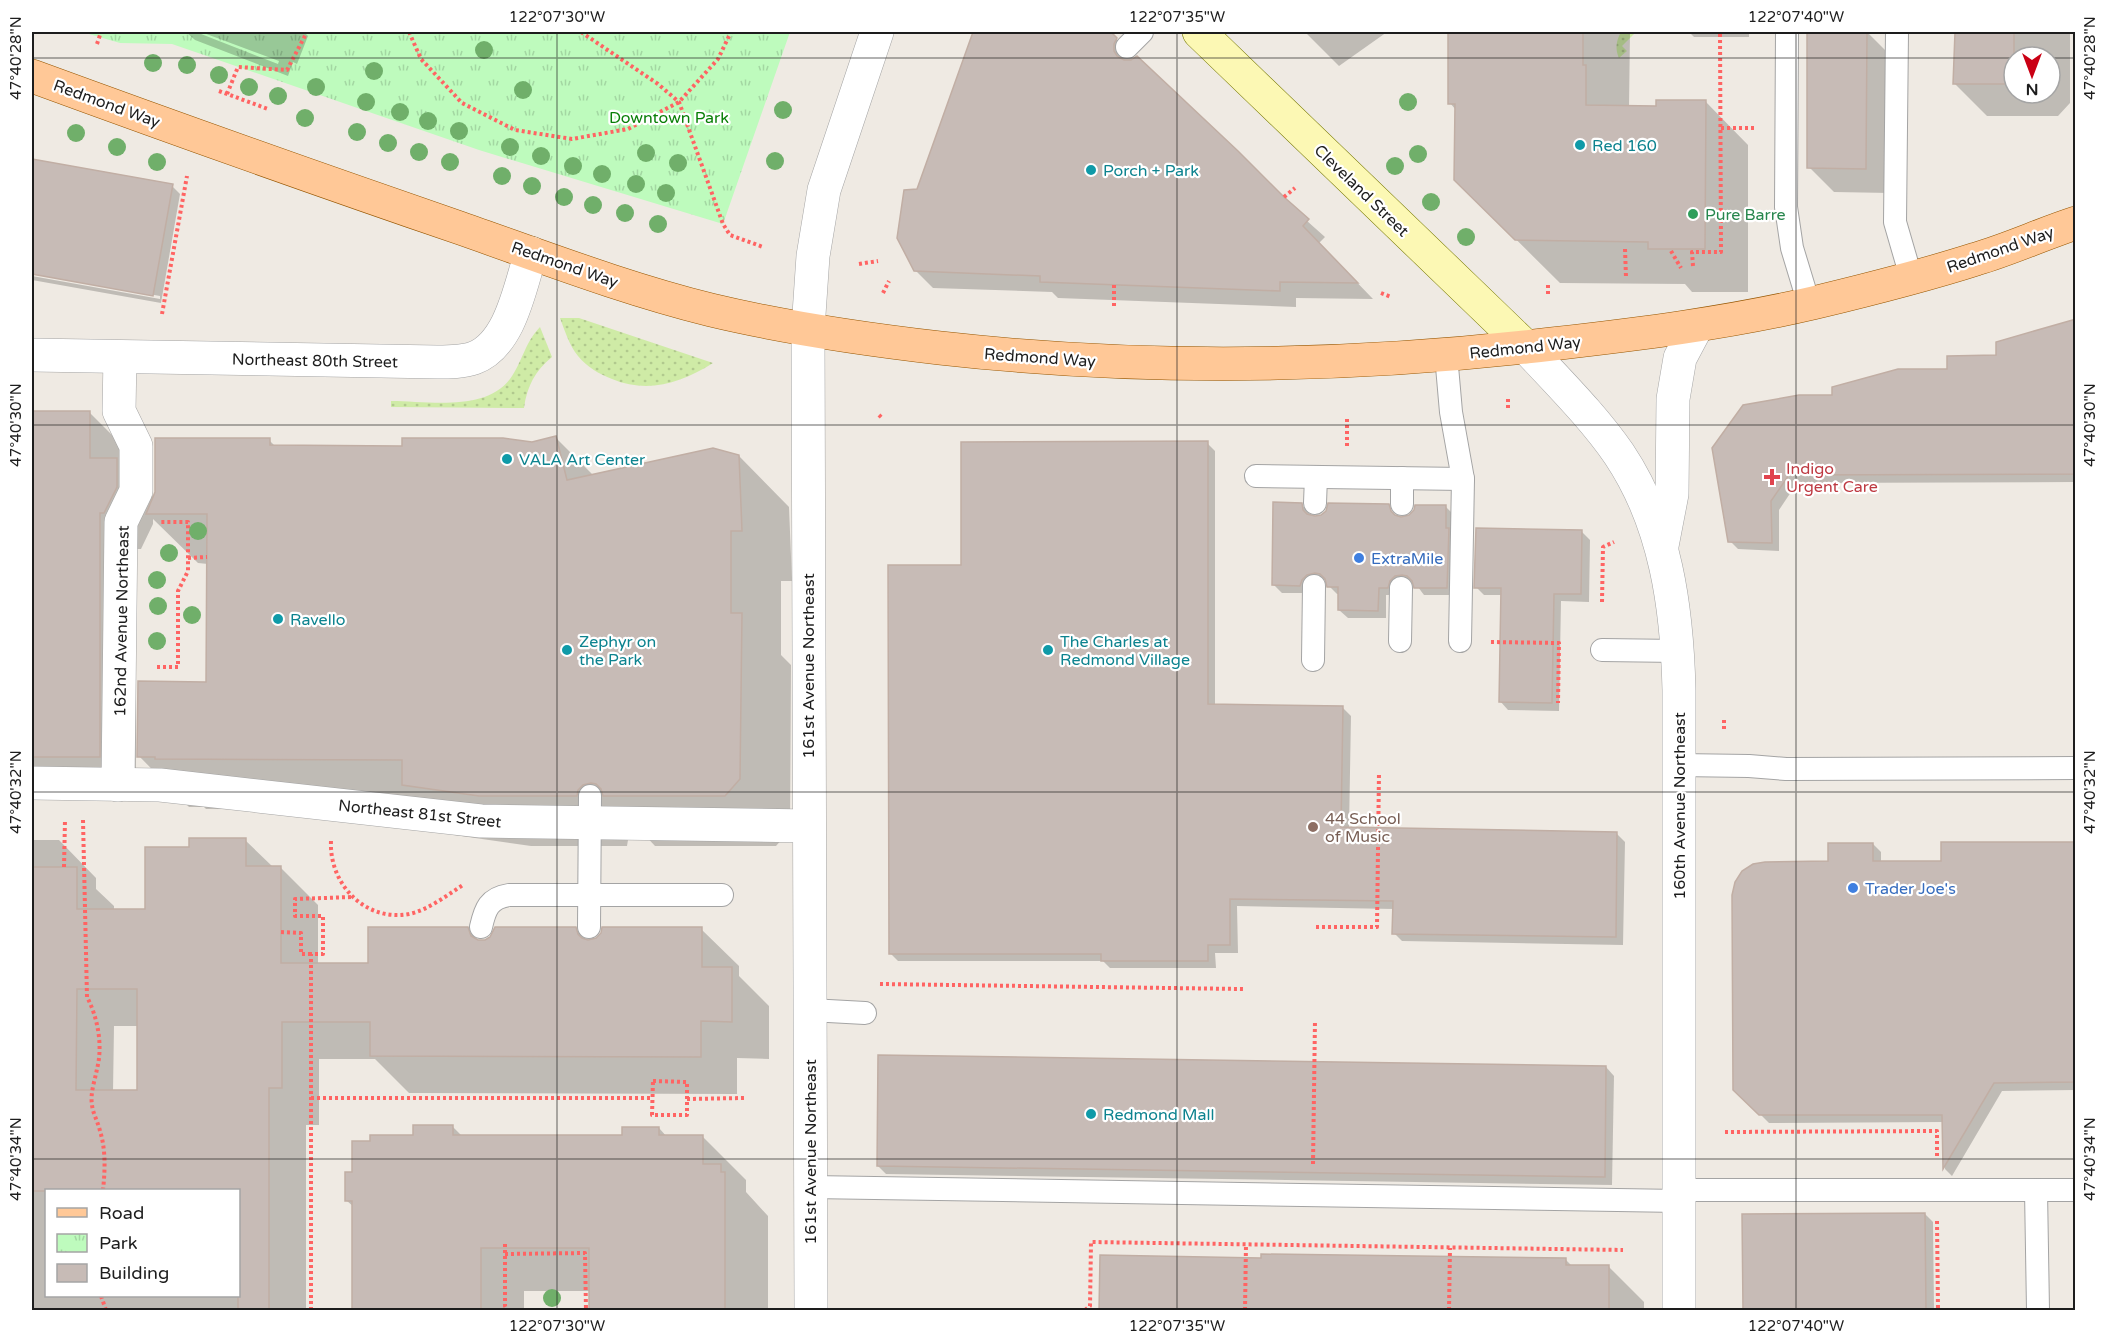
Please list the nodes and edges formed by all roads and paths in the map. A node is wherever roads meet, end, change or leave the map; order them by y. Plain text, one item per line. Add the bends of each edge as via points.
1 (101, 32) edge
2 (307, 32) edge
3 (409, 32) edge
4 (581, 32) edge
5 (730, 32) edge
6 (878, 32) edge
7 (1199, 32) edge
8 (1720, 32) edge
9 (1787, 32) edge
10 (1799, 32) edge
11 (1887, 32) edge
12 (1897, 32) edge
13 (97, 44) dead end
14 (1896, 71) junction
15 (32, 76) edge
16 (219, 91) dead end
17 (227, 94) junction
18 (679, 102) junction
19 (268, 109) dead end
20 (1786, 121) junction
21 (187, 176) dead end
22 (1295, 188) dead end
23 (1284, 197) dead end
24 (2076, 223) edge
25 (762, 247) dead end
26 (1625, 249) dead end
27 (1671, 251) dead end
28 (531, 253) junction
29 (878, 261) dead end
30 (859, 264) dead end
31 (1693, 266) dead end
32 (1681, 268) dead end
33 (1626, 277) dead end
34 (1911, 277) junction
35 (889, 281) dead end
36 (1114, 285) dead end
37 (1548, 285) dead end
38 (882, 293) dead end
39 (1381, 293) dead end
40 (1548, 294) dead end
41 (1391, 297) dead end
42 (1809, 304) junction
43 (1114, 306) dead end
44 (162, 314) dead end
45 (1697, 326) junction
46 (808, 329) junction
47 (1526, 347) junction
48 (32, 355) edge
49 (1446, 355) junction
50 (120, 357) junction
51 (1508, 399) dead end
52 (1508, 411) dead end
53 (879, 415) dead end
54 (883, 419) dead end
55 (1256, 476) dead end
56 (1316, 477) junction
57 (1402, 478) junction
58 (1463, 479) junction
59 (1315, 503) dead end
60 (1402, 504) dead end
61 (121, 522) junction
62 (1614, 542) dead end
63 (1662, 548) junction
64 (207, 557) dead end
65 (188, 558) junction
66 (1314, 586) dead end
67 (1401, 588) dead end
68 (1602, 602) dead end
69 (1400, 640) dead end
70 (1460, 641) joint
71 (1602, 650) dead end
72 (1678, 651) junction
73 (1313, 660) dead end
74 (119, 667) junction
75 (1558, 703) dead end
76 (1724, 718) dead end
77 (1724, 729) dead end
78 (1679, 765) junction
79 (2076, 768) edge
80 (1379, 772) dead end
81 (32, 783) edge
82 (117, 784) junction
83 (590, 809) junction
84 (83, 819) dead end
85 (65, 820) dead end
86 (809, 826) junction
87 (331, 839) dead end
88 (64, 867) dead end
89 (464, 884) dead end
90 (590, 895) junction
91 (722, 895) dead end
92 (352, 897) junction
93 (481, 927) dead end
94 (589, 927) dead end
95 (1316, 927) dead end
96 (281, 932) dead end
97 (311, 954) junction
98 (876, 984) dead end
99 (1243, 989) dead end
100 (810, 1010) junction
101 (865, 1013) dead end
102 (1315, 1020) dead end
103 (311, 1098) junction
104 (653, 1098) junction
105 (744, 1098) dead end
106 (687, 1099) junction
107 (811, 1187) junction
108 (103, 1189) edge
109 (2036, 1190) junction
110 (2076, 1190) edge
111 (1312, 1195) junction
112 (1679, 1195) junction
113 (505, 1244) dead end
114 (1246, 1244) junction
115 (1450, 1248) junction
116 (1623, 1250) dead end
117 (505, 1254) junction
118 (311, 1311) edge
119 (507, 1311) edge
120 (586, 1311) edge
121 (811, 1311) edge
122 (1085, 1311) edge
123 (1245, 1311) edge
124 (1449, 1311) edge
125 (1679, 1311) edge
126 (2038, 1311) edge

1 - 13 path
2 - 17 path via 287,70 238,67
3 - 18 path via 421,59 462,103 514,130 572,139 628,129
4 - 18 path
5 - 18 path via 718,59
6 - 46 street, 161st Avenue Northeast via 824,190 813,256
7 - 47 main road, Cleveland Street
8 - 31 path via 1721,252 1692,252
9 - 20 lane
10 - 20 lane via 1800,108 1797,115
11 - 14 lane via 1887,56
12 - 14 lane
14 - 34 lane via 1895,222
15 - 28 main road, Redmond Way
16 - 17 path
17 - 19 path
18 - 25 path via 723,224 730,235
20 - 42 lane via 1788,222
21 - 44 path
22 - 23 path
24 - 34 main road, Redmond Way via 1978,259
26 - 33 path
27 - 32 path
28 - 46 main road, Redmond Way via 681,302
28 - 50 street, Northeast 80th Street via 505,329 491,347 474,358 437,363
29 - 30 path
34 - 42 main road, Redmond Way
35 - 38 path
36 - 43 path
37 - 40 path
39 - 41 path
42 - 45 main road, Redmond Way
45 - 47 main road, Redmond Way
45 - 63 street via 1680,358 1673,399 1672,494
46 - 49 main road, Redmond Way via 969,351 1125,363 1350,362
46 - 86 street, 161st Avenue Northeast
47 - 49 main road, Redmond Way
47 - 63 street, 160th Avenue Northeast via 1619,455 1648,509
48 - 50 street, Northeast 80th Street
49 - 58 lane
50 - 61 street, 162nd Avenue Northeast via 119,411 136,446 136,491
51 - 52 path
53 - 54 path
55 - 56 lane
56 - 57 lane
56 - 59 lane
57 - 58 lane
57 - 60 lane
58 - 70 lane
61 - 65 path via 188,522
61 - 74 street, 162nd Avenue Northeast
62 - 68 path via 1603,547
63 - 72 street, 160th Avenue Northeast
64 - 65 path
65 - 74 path via 188,571 178,591 178,667
66 - 73 lane
67 - 69 lane
70 - 75 path via 1559,642
71 - 72 lane
72 - 78 street, 160th Avenue Northeast
74 - 82 street, 162nd Avenue Northeast
76 - 77 path
78 - 79 lane via 1786,769
78 - 112 street, 160th Avenue Northeast
80 - 95 path via 1377,927
81 - 82 street, Northeast 81st Street
82 - 83 street, Northeast 81st Street via 160,784 482,821
83 - 86 street, Northeast 81st Street
83 - 90 lane
84 - 108 path via 87,997 100,1043 92,1105 101,1133
85 - 88 path
86 - 100 street, 161st Avenue Northeast
87 - 92 path via 336,874
89 - 92 path via 408,914 374,910
90 - 91 lane
90 - 93 lane via 502,896 486,907
90 - 94 lane
92 - 97 path via 296,899 296,916 323,916 323,954
96 - 97 path via 301,933 301,954
97 - 103 path
98 - 99 path
100 - 101 lane
100 - 107 street, 161st Avenue Northeast
102 - 111 path
103 - 104 path
103 - 118 path
104 - 106 path via 653,1081 687,1082
104 - 106 path via 652,1115 687,1115
105 - 106 path
107 - 111 lane
107 - 121 street, 161st Avenue Northeast
109 - 110 lane
109 - 112 lane
109 - 126 lane
111 - 112 lane
112 - 125 street, 160th Avenue Northeast
113 - 117 path
114 - 115 path
114 - 122 path via 1091,1242 1090,1306
114 - 123 path
115 - 116 path
115 - 124 path
117 - 119 path
117 - 120 path via 585,1253

